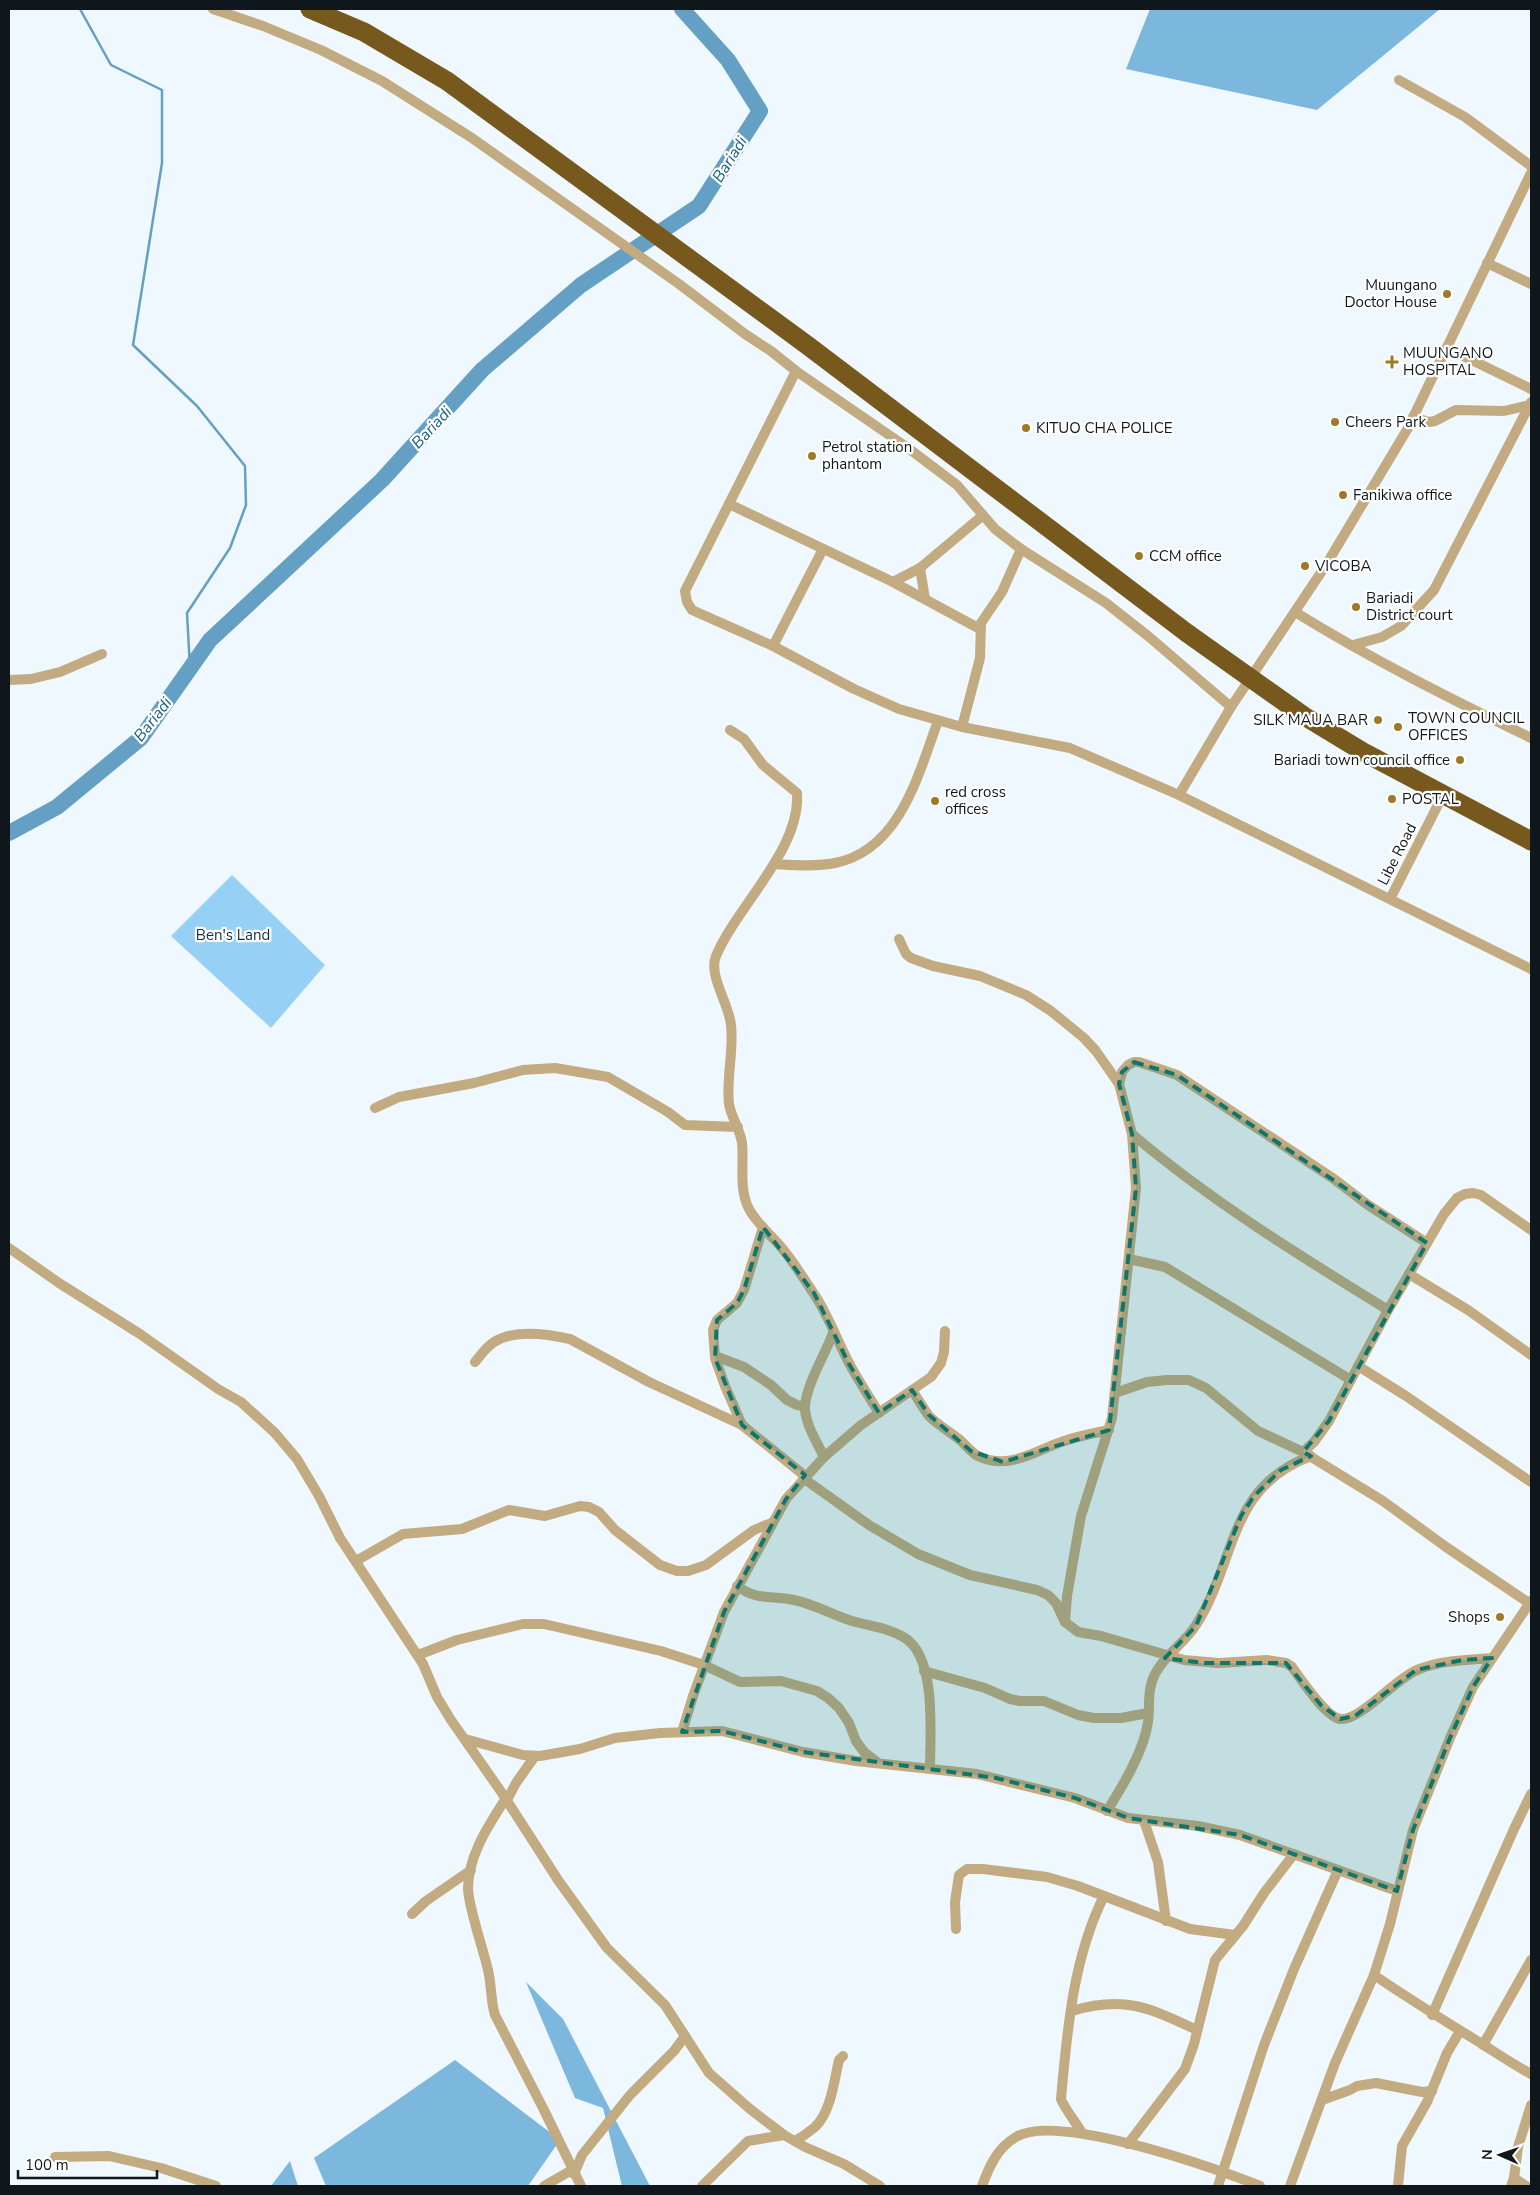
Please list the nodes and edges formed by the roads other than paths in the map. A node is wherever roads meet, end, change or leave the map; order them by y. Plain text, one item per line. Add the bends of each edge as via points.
1 (213, 9) edge
2 (310, 9) edge
3 (1399, 80) dead end
4 (1531, 166) edge
5 (1531, 173) edge
6 (1487, 263) junction
7 (1531, 284) edge
8 (1448, 348) junction
9 (796, 371) junction
10 (1531, 389) edge
11 (1531, 404) edge
12 (1413, 417) junction
13 (729, 504) junction
14 (982, 516) junction
15 (823, 549) junction
16 (1021, 549) junction
17 (920, 568) junction
18 (893, 582) junction
19 (925, 599) junction
20 (1295, 612) junction
21 (980, 629) junction
22 (1353, 645) junction
23 (773, 646) junction
24 (102, 654) dead end
25 (1251, 677) junction
26 (9, 680) edge
27 (1231, 706) junction
28 (938, 721) junction
29 (962, 726) junction
30 (730, 730) dead end
31 (1531, 738) edge
32 (1443, 795) junction
33 (1180, 796) junction
34 (1531, 842) edge
35 (774, 864) junction
36 (1390, 899) junction
37 (899, 939) dead end
38 (1531, 969) edge
39 (1119, 1084) junction
40 (375, 1108) dead end
41 (738, 1127) junction
42 (1132, 1134) junction
43 (763, 1227) junction
44 (1531, 1230) edge
45 (1427, 1243) junction
46 (9, 1248) edge
47 (1129, 1258) junction
48 (1409, 1274) junction
49 (1388, 1310) junction
50 (945, 1331) dead end
51 (834, 1333) junction
52 (1531, 1355) edge
53 (715, 1356) junction
54 (475, 1362) dead end
55 (1358, 1366) junction
56 (1351, 1380) junction
57 (912, 1390) junction
58 (1114, 1393) junction
59 (805, 1406) junction
60 (880, 1413) junction
61 (742, 1425) junction
62 (1109, 1430) junction
63 (1307, 1454) junction
64 (824, 1457) junction
65 (804, 1477) junction
66 (1531, 1482) edge
67 (771, 1523) junction
68 (356, 1561) junction
69 (737, 1586) junction
70 (1530, 1602) edge
71 (1065, 1622) junction
72 (418, 1655) junction
73 (1167, 1656) junction
74 (1492, 1658) junction
75 (704, 1665) junction
76 (924, 1671) junction
77 (1148, 1713) junction
78 (682, 1732) junction
79 (465, 1739) junction
80 (535, 1756) junction
81 (879, 1764) junction
82 (930, 1768) junction
83 (1531, 1794) edge
84 (507, 1799) junction
85 (1107, 1811) junction
86 (1144, 1821) junction
87 (1294, 1854) junction
88 (471, 1870) junction
89 (1338, 1870) junction
90 (1397, 1891) junction
91 (1104, 1896) junction
92 (412, 1914) dead end
93 (1166, 1921) junction
94 (956, 1929) dead end
95 (1235, 1935) junction
96 (1531, 1960) edge
97 (1374, 1975) junction
98 (1072, 2011) junction
99 (1432, 2015) junction
100 (1197, 2030) junction
101 (1460, 2031) junction
102 (685, 2036) junction
103 (1484, 2045) junction
104 (843, 2056) dead end
105 (1531, 2074) edge
106 (1432, 2091) junction
107 (1322, 2100) junction
108 (1531, 2105) edge
109 (1082, 2133) junction
110 (784, 2135) junction
111 (796, 2141) junction
112 (1128, 2144) junction
113 (55, 2157) dead end
114 (1222, 2170) junction
115 (573, 2172) junction
116 (1512, 2182) edge
117 (216, 2186) edge
118 (544, 2186) edge
119 (581, 2186) edge
120 (702, 2186) edge
121 (880, 2186) edge
122 (982, 2186) edge
123 (1218, 2186) edge
124 (1260, 2186) edge
125 (1290, 2186) edge
126 (1398, 2186) edge
127 (1526, 2186) edge

1 - 9 street via 321,50 382,81 472,138
2 - 25 highway via 364,32 446,81 590,184 1187,633
3 - 4 street via 1464,117
5 - 6 street
6 - 7 street
6 - 8 street
8 - 10 street
8 - 12 street
9 - 13 street
9 - 14 street via 951,481
11 - 12 street via 1504,411 1456,410 1428,422
11 - 22 street via 1434,590 1401,626 1382,637
12 - 20 street
13 - 15 street
13 - 23 street via 685,591 686,602 692,610
14 - 16 street
14 - 17 street
15 - 18 street
15 - 23 street
16 - 21 street
16 - 27 street via 1106,603
17 - 18 street
17 - 19 street
18 - 19 street
19 - 21 street
20 - 22 street
20 - 25 street
21 - 29 street via 980,658
22 - 31 street
23 - 28 street via 854,689 899,709
24 - 26 street via 60,672
25 - 27 street
25 - 32 highway via 1304,716 1364,753
27 - 33 street
28 - 29 street
28 - 35 street via 909,798 894,824 875,846 863,854 833,864
29 - 33 street via 1070,748
30 - 35 street via 744,739 763,765 797,793 795,819
32 - 34 highway
32 - 36 street, Libe Road
33 - 36 street
35 - 41 street via 715,958 714,974 732,1026 729,1098
36 - 38 street
37 - 39 street via 911,958 1007,986 1051,1011 1084,1038
39 - 42 street
39 - 45 street via 1122,1072 1134,1062 1156,1066 1177,1076
40 - 41 street via 399,1097 523,1070 555,1068 608,1077 685,1124
41 - 43 street via 742,1143 744,1192 748,1207
42 - 47 street via 1136,1188
42 - 49 street via 1250,1222
43 - 51 street via 814,1293
43 - 53 street via 751,1270 737,1303 716,1320 713,1330
44 - 45 street via 1481,1195 1465,1194 1451,1204
45 - 48 street
46 - 68 street via 241,1402 297,1459
47 - 56 street via 1165,1267
47 - 58 street
48 - 49 street
48 - 52 street via 1468,1310
49 - 55 street
50 - 57 street via 941,1363 931,1377
51 - 59 street
51 - 60 street
53 - 59 street via 744,1367 772,1385 787,1400 797,1406
53 - 61 street
54 - 61 street via 494,1342 505,1337 536,1334 570,1339
55 - 56 street
55 - 66 street via 1414,1400
56 - 63 street
57 - 60 street
57 - 62 street via 939,1425 979,1457 991,1461 1020,1459 1067,1440
58 - 62 street
58 - 63 street via 1147,1382 1188,1380 1206,1388 1258,1431
59 - 64 street via 806,1417
60 - 64 street
61 - 65 street
62 - 71 street via 1081,1516
63 - 70 street via 1383,1501
63 - 73 street via 1281,1470 1254,1496 1241,1516 1196,1626
64 - 65 street
65 - 67 street
65 - 71 street via 869,1525 918,1554 970,1575 1048,1595 1056,1602
67 - 68 street via 754,1530 706,1565 688,1571 660,1565 615,1530 599,1512 580,1506 545,1516 509,1510 462,1529 403,1534
67 - 69 street
68 - 72 street
69 - 75 street
69 - 76 street via 756,1597 796,1600 892,1631 915,1646
70 - 74 street
71 - 73 street via 1078,1632
72 - 75 street via 457,1640 523,1624 544,1624 661,1650
72 - 79 street via 437,1697
73 - 74 street via 1205,1663 1267,1660 1286,1663 1321,1705 1340,1719 1355,1716 1416,1670 1462,1660
73 - 77 street via 1154,1674
74 - 90 street via 1473,1686 1450,1738 1413,1830
75 - 78 street
75 - 81 street via 740,1682 782,1681 828,1698 849,1723 864,1752
76 - 77 street via 1020,1701 1044,1701 1094,1718
76 - 82 street via 930,1709
77 - 85 street via 1140,1748
78 - 80 street via 615,1738
78 - 81 street via 722,1732 803,1752
79 - 80 street
79 - 84 street
80 - 84 street
81 - 82 street
82 - 85 street via 977,1774 1055,1792
83 - 99 street
84 - 88 street via 486,1830
84 - 102 street via 607,1948 665,2005
85 - 86 street
86 - 87 street via 1231,1833
86 - 93 street via 1158,1862
87 - 89 street
87 - 95 street
88 - 92 street
88 - 115 street via 468,1890 488,1970 492,2005
89 - 90 street
89 - 114 street via 1264,2045
90 - 97 street
91 - 93 street
91 - 94 street via 1047,1877 967,1869 959,1875 956,1885
91 - 98 street via 1090,1925
93 - 95 street via 1190,1929
95 - 100 street via 1215,1960
96 - 103 street
97 - 99 street
97 - 107 street via 1348,2030
98 - 100 street via 1116,2002 1170,2017
98 - 109 street via 1061,2099
99 - 101 street
100 - 112 street via 1185,2069
101 - 103 street
101 - 106 street
102 - 110 street via 709,2073
102 - 115 street via 630,2095 582,2155
103 - 105 street
104 - 111 street via 820,2121
106 - 107 street via 1376,2083 1356,2086
106 - 126 street via 1402,2146
107 - 125 street
108 - 116 street via 1518,2147
109 - 112 street
109 - 122 street via 1037,2131 1017,2136 1001,2149
110 - 111 street
110 - 120 street via 748,2140
111 - 121 street
112 - 114 street
113 - 117 street via 109,2156
114 - 123 street
114 - 124 street
115 - 118 street
115 - 119 street
116 - 127 street

